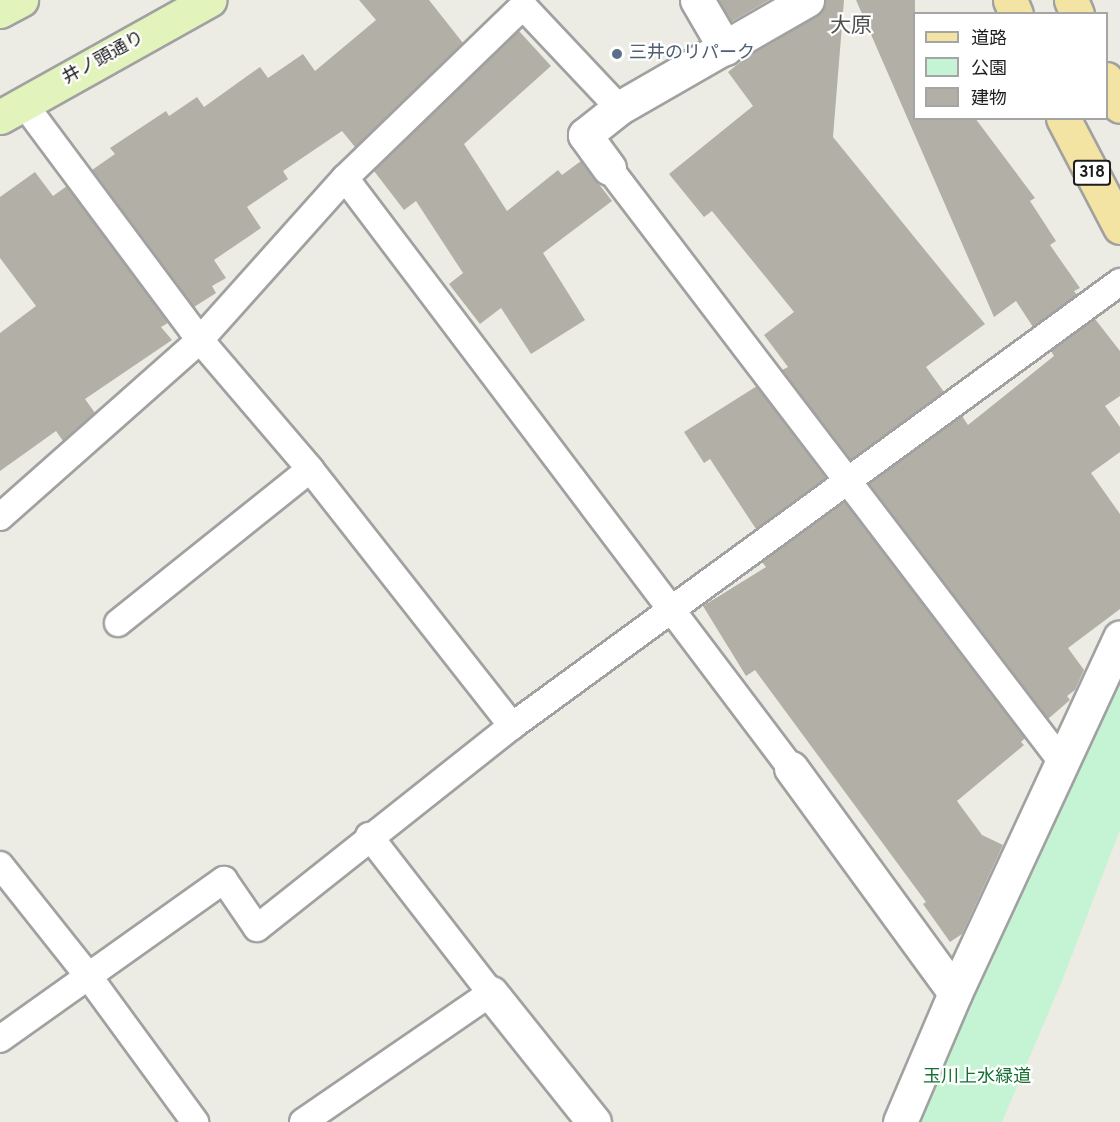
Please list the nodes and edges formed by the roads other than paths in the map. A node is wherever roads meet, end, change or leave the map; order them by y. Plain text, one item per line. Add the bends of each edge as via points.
1 (21, 0) edge
2 (209, 0) edge
3 (697, 0) edge
4 (807, 0) edge
5 (0, 11) edge
6 (725, 48) junction
7 (1108, 81) edge
8 (1120, 105) edge
9 (619, 108) junction
10 (12, 110) edge
11 (1064, 120) edge
12 (609, 168) joint
13 (345, 178) junction
14 (1120, 227) edge
15 (1120, 282) edge
16 (200, 340) junction
17 (310, 468) junction
18 (848, 478) junction
19 (0, 517) edge
20 (672, 609) junction
21 (118, 623) dead end
22 (1120, 637) edge
23 (512, 726) junction
24 (1062, 762) junction
25 (791, 768) joint
26 (369, 836) junction
27 (0, 865) edge
28 (89, 977) junction
29 (491, 993) junction
30 (955, 993) junction
31 (0, 1039) edge
32 (195, 1122) edge
33 (303, 1122) edge
34 (594, 1122) edge
35 (900, 1122) edge

1 - 5 main road
2 - 10 main road, 井ノ頭通り
3 - 6 street
4 - 6 street
6 - 9 street
7 - 8 main road
9 - 12 street via 585,135
9 - 13 lane via 523,6
10 - 16 lane
11 - 14 main road, 318
12 - 18 lane
13 - 16 lane
13 - 20 lane
15 - 18 lane
16 - 17 lane
16 - 19 lane
17 - 21 lane
17 - 23 lane
18 - 20 lane
18 - 24 lane
20 - 23 lane
20 - 25 lane
22 - 24 street
23 - 26 lane
24 - 30 street
25 - 30 street
26 - 28 lane via 257,928 224,880
26 - 29 lane
27 - 28 lane
28 - 31 lane
28 - 32 lane
29 - 33 lane
29 - 34 street
30 - 35 street

